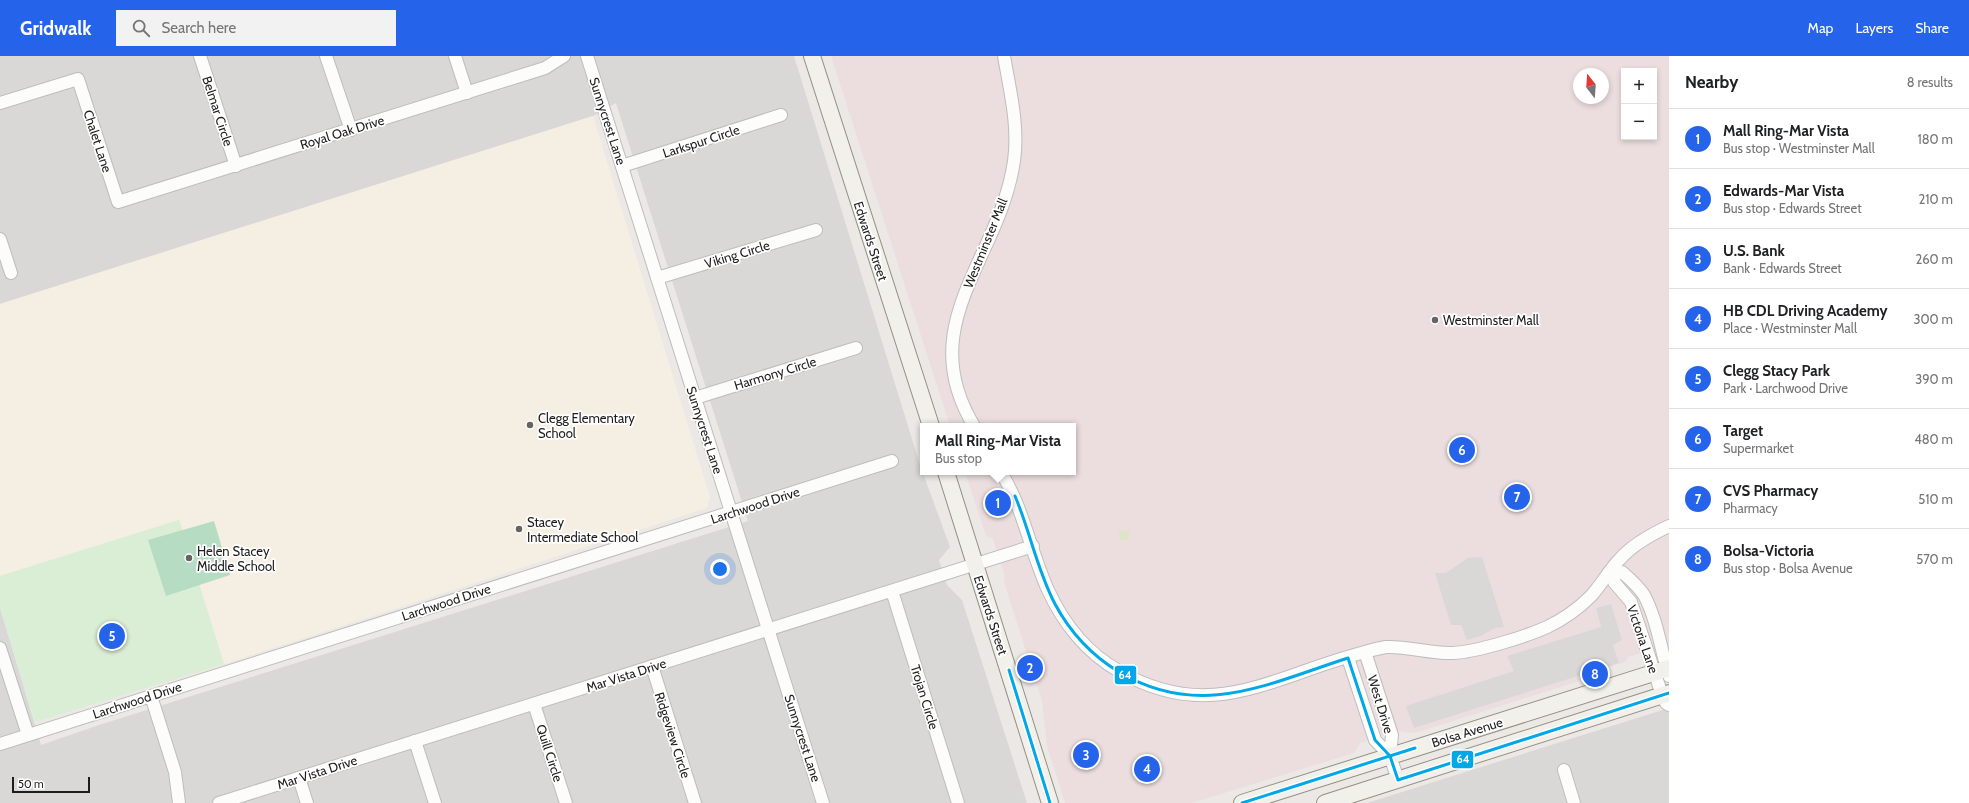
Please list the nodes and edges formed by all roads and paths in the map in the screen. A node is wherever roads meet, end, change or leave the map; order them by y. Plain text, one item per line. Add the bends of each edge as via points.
1 (200, 56) edge
2 (326, 56) edge
3 (455, 56) edge
4 (564, 56) edge
5 (587, 56) edge
6 (812, 56) edge
7 (1004, 56) edge
8 (467, 94) junction
9 (0, 103) edge
10 (781, 116) dead end
11 (351, 130) junction
12 (236, 166) junction
13 (622, 166) junction
14 (118, 202) joint
15 (816, 230) dead end
16 (0, 239) edge
17 (11, 273) dead end
18 (657, 278) junction
19 (856, 348) dead end
20 (695, 398) junction
21 (930, 423) edge
22 (972, 423) edge
23 (892, 461) dead end
24 (947, 475) edge
25 (1003, 475) edge
26 (731, 512) junction
27 (1669, 526) edge
28 (1033, 546) junction
29 (975, 564) junction
30 (1611, 574) junction
31 (892, 590) junction
32 (768, 630) junction
33 (0, 648) edge
34 (1365, 652) junction
35 (1348, 658) junction
36 (652, 666) junction
37 (1665, 672) edge
38 (151, 696) junction
39 (1667, 698) edge
40 (534, 704) junction
41 (28, 735) junction
42 (415, 741) junction
43 (0, 744) edge
44 (1390, 756) junction
45 (1564, 770) dead end
46 (299, 778) junction
47 (1398, 780) junction
48 (179, 803) edge
49 (219, 803) edge
50 (307, 803) edge
51 (435, 803) edge
52 (566, 803) edge
53 (695, 803) edge
54 (823, 803) edge
55 (958, 803) edge
56 (1050, 803) edge
57 (1242, 803) edge
58 (1325, 803) edge
59 (1574, 803) edge

1 - 12 street, Belmar Circle
2 - 11 street
3 - 8 street
4 - 8 street, Royal Oak Drive via 545,68
5 - 13 street, Sunnycrest Lane
6 - 21 main road, Edwards Street
7 - 22 street, Westminster Mall via 1016,139 1014,162 1000,212 959,307 952,337 951,352 957,390 961,404
8 - 11 street, Royal Oak Drive
9 - 14 street, Chalet Lane via 78,79
10 - 13 street, Larkspur Circle
11 - 12 street, Royal Oak Drive
12 - 14 street, Royal Oak Drive
13 - 18 street, Sunnycrest Lane
15 - 18 street, Viking Circle
16 - 17 street
18 - 20 street, Sunnycrest Lane
19 - 20 street, Harmony Circle
20 - 26 street, Sunnycrest Lane
23 - 26 street, Larchwood Drive
24 - 29 main road, Edwards Street
25 - 28 street via 1020,508
26 - 32 street, Sunnycrest Lane
26 - 38 street, Larchwood Drive
27 - 30 street via 1621,557
28 - 29 street, Mar Vista Drive
28 - 35 street via 1048,590 1082,643 1108,664 1155,689 1180,695 1220,695
29 - 31 street, Mar Vista Drive
29 - 56 main road, Edwards Street
30 - 34 street via 1590,597 1570,613 1547,627 1522,636 1453,653 1384,647
30 - 37 street, Victoria Lane via 1614,582 1631,602
31 - 32 street, Mar Vista Drive
31 - 55 street, Trojan Circle
32 - 36 street, Mar Vista Drive
32 - 54 street, Sunnycrest Lane
33 - 41 street
34 - 35 street
34 - 44 street, West Drive via 1392,735
35 - 44 street, West Drive via 1375,740
36 - 40 street, Mar Vista Drive
36 - 53 street, Ridgeview Circle
37 - 39 street, Victoria Lane
37 - 44 main road, Bolsa Avenue
38 - 41 street, Larchwood Drive
38 - 48 street via 175,772
39 - 47 main road, Bolsa Avenue
40 - 42 street, Mar Vista Drive
40 - 52 street, Quill Circle
41 - 43 street, Larchwood Drive
42 - 46 street, Mar Vista Drive
42 - 51 street
44 - 47 street, West Drive
44 - 57 main road, Bolsa Avenue
45 - 59 street
46 - 49 street, Mar Vista Drive
46 - 50 street
47 - 58 main road, Bolsa Avenue

